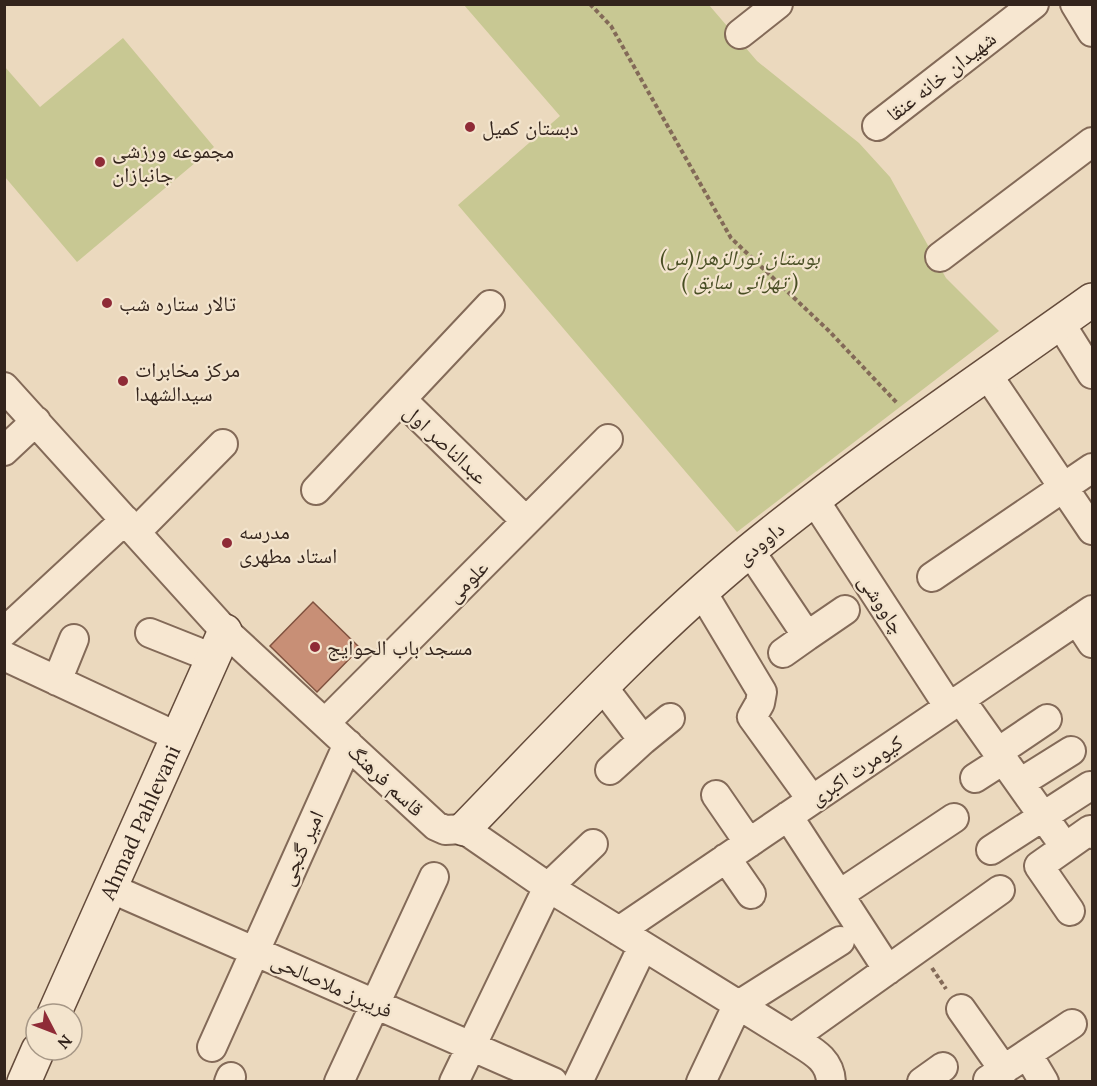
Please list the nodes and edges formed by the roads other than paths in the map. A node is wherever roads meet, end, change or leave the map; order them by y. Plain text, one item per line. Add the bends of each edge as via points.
1 (778, 4) edge
2 (1034, 4) edge
3 (1075, 4) edge
4 (1092, 32) edge
5 (740, 34) dead end
6 (877, 126) dead end
7 (1092, 142) edge
8 (940, 257) dead end
9 (1092, 300) edge
10 (490, 304) dead end
11 (1059, 323) junction
12 (987, 374) junction
13 (1092, 374) edge
14 (4, 387) edge
15 (402, 400) junction
16 (36, 422) junction
17 (608, 439) dead end
18 (223, 444) dead end
19 (4, 452) edge
20 (1092, 468) edge
21 (1064, 487) junction
22 (316, 490) dead end
23 (814, 501) junction
24 (526, 521) junction
25 (130, 526) junction
26 (1092, 530) edge
27 (750, 551) junction
28 (932, 577) dead end
29 (702, 592) junction
30 (844, 610) dead end
31 (1084, 615) edge
32 (4, 632) edge
33 (150, 633) dead end
34 (807, 636) junction
35 (74, 639) dead end
36 (1092, 643) edge
37 (219, 644) junction
38 (783, 653) dead end
39 (4, 656) edge
40 (57, 681) junction
41 (602, 686) junction
42 (955, 703) junction
43 (670, 718) dead end
44 (1047, 719) dead end
45 (326, 723) junction
46 (178, 737) junction
47 (643, 740) junction
48 (348, 744) junction
49 (1071, 751) dead end
50 (1000, 756) junction
51 (610, 770) dead end
52 (975, 778) dead end
53 (1020, 783) junction
54 (1090, 786) dead end
55 (716, 795) dead end
56 (812, 800) junction
57 (788, 816) junction
58 (1044, 817) junction
59 (954, 818) dead end
60 (464, 829) junction
61 (1092, 834) edge
62 (593, 844) dead end
63 (1065, 847) junction
64 (991, 849) dead end
65 (737, 851) junction
66 (434, 877) dead end
67 (548, 887) junction
68 (110, 888) junction
69 (1000, 891) dead end
70 (751, 894) dead end
71 (840, 894) junction
72 (1070, 911) dead end
73 (619, 931) junction
74 (840, 941) dead end
75 (643, 946) junction
76 (255, 951) junction
77 (902, 960) junction
78 (59, 1002) edge
79 (375, 1004) junction
80 (737, 1006) junction
81 (960, 1009) road end
82 (1072, 1024) dead end
83 (792, 1038) junction
84 (471, 1046) junction
85 (212, 1047) dead end
86 (1028, 1055) junction
87 (33, 1062) edge
88 (996, 1075) edge
89 (24, 1082) edge
90 (339, 1082) edge
91 (454, 1082) edge
92 (553, 1082) edge
93 (578, 1082) edge
94 (701, 1082) edge
95 (831, 1082) edge
96 (1044, 1082) edge

1 - 5 street
2 - 6 street, شهیدان خانه‌ عنقا
3 - 4 street
7 - 8 street
9 - 11 street, داوودی
10 - 15 street
11 - 12 street, داوودی
11 - 13 street
12 - 21 street
12 - 23 street, داوودی
14 - 16 street, قاسم فرهنگ
15 - 22 street, عبدالناصر اول
15 - 24 street, عبدالناصر اول
16 - 19 street
16 - 25 street, قاسم فرهنگ
17 - 24 street, علومی
18 - 25 street
20 - 21 street
21 - 26 street
21 - 28 street
23 - 27 street, داوودی
23 - 42 street, چاووشی
24 - 45 street, علومی
25 - 32 street
25 - 37 street, قاسم فرهنگ
27 - 29 street, داوودی
27 - 34 street
29 - 41 street, داوودی
29 - 56 street via 762,692 752,717
30 - 34 street
31 - 36 street
31 - 42 street, کیومرث اکبری
33 - 37 street
34 - 38 street
35 - 40 street
37 - 45 street, قاسم فرهنگ
37 - 46 street, Ahmad Pahlevani
39 - 40 street
40 - 46 street
41 - 47 street
41 - 60 street, داوودی
42 - 50 street, چاووشی
42 - 56 street, کیومرث اکبری
43 - 47 street
44 - 50 street
45 - 48 street, قاسم فرهنگ
46 - 68 street, Ahmad Pahlevani
47 - 51 street
48 - 60 street, قاسم فرهنگ via 436,826 445,830
48 - 76 street, امیر گنجی
49 - 53 street
50 - 52 street
50 - 53 street, چاووشی
53 - 58 street, چاووشی
54 - 58 street
55 - 65 street
56 - 57 street, کیومرث اکبری
57 - 65 street, کیومرث اکبری
57 - 71 street
58 - 63 street, چاووشی
58 - 64 street
59 - 71 street
60 - 67 street, قاسم فرهنگ
61 - 63 street via 1090,830
62 - 67 street
63 - 72 street via 1039,866
65 - 70 street
65 - 73 street, کیومرث اکبری
66 - 79 street
67 - 73 street, قاسم فرهنگ
67 - 84 street
68 - 76 street, فریبرز ملاصالحی
68 - 78 street, Ahmad Pahlevani
69 - 77 street
71 - 77 street
73 - 75 street, قاسم فرهنگ
74 - 80 street
75 - 80 street, قاسم فرهنگ
75 - 93 street
76 - 79 street, فریبرز ملاصالحی
76 - 85 street, امیر گنجی
77 - 83 street
79 - 84 street, فریبرز ملاصالحی
79 - 90 street
80 - 83 street, قاسم فرهنگ
80 - 94 street
81 - 88 street
82 - 86 street
83 - 95 street, قاسم فرهنگ via 825,1061
84 - 91 street
84 - 92 street, فریبرز ملاصالحی
86 - 88 street
86 - 96 street
87 - 89 street

